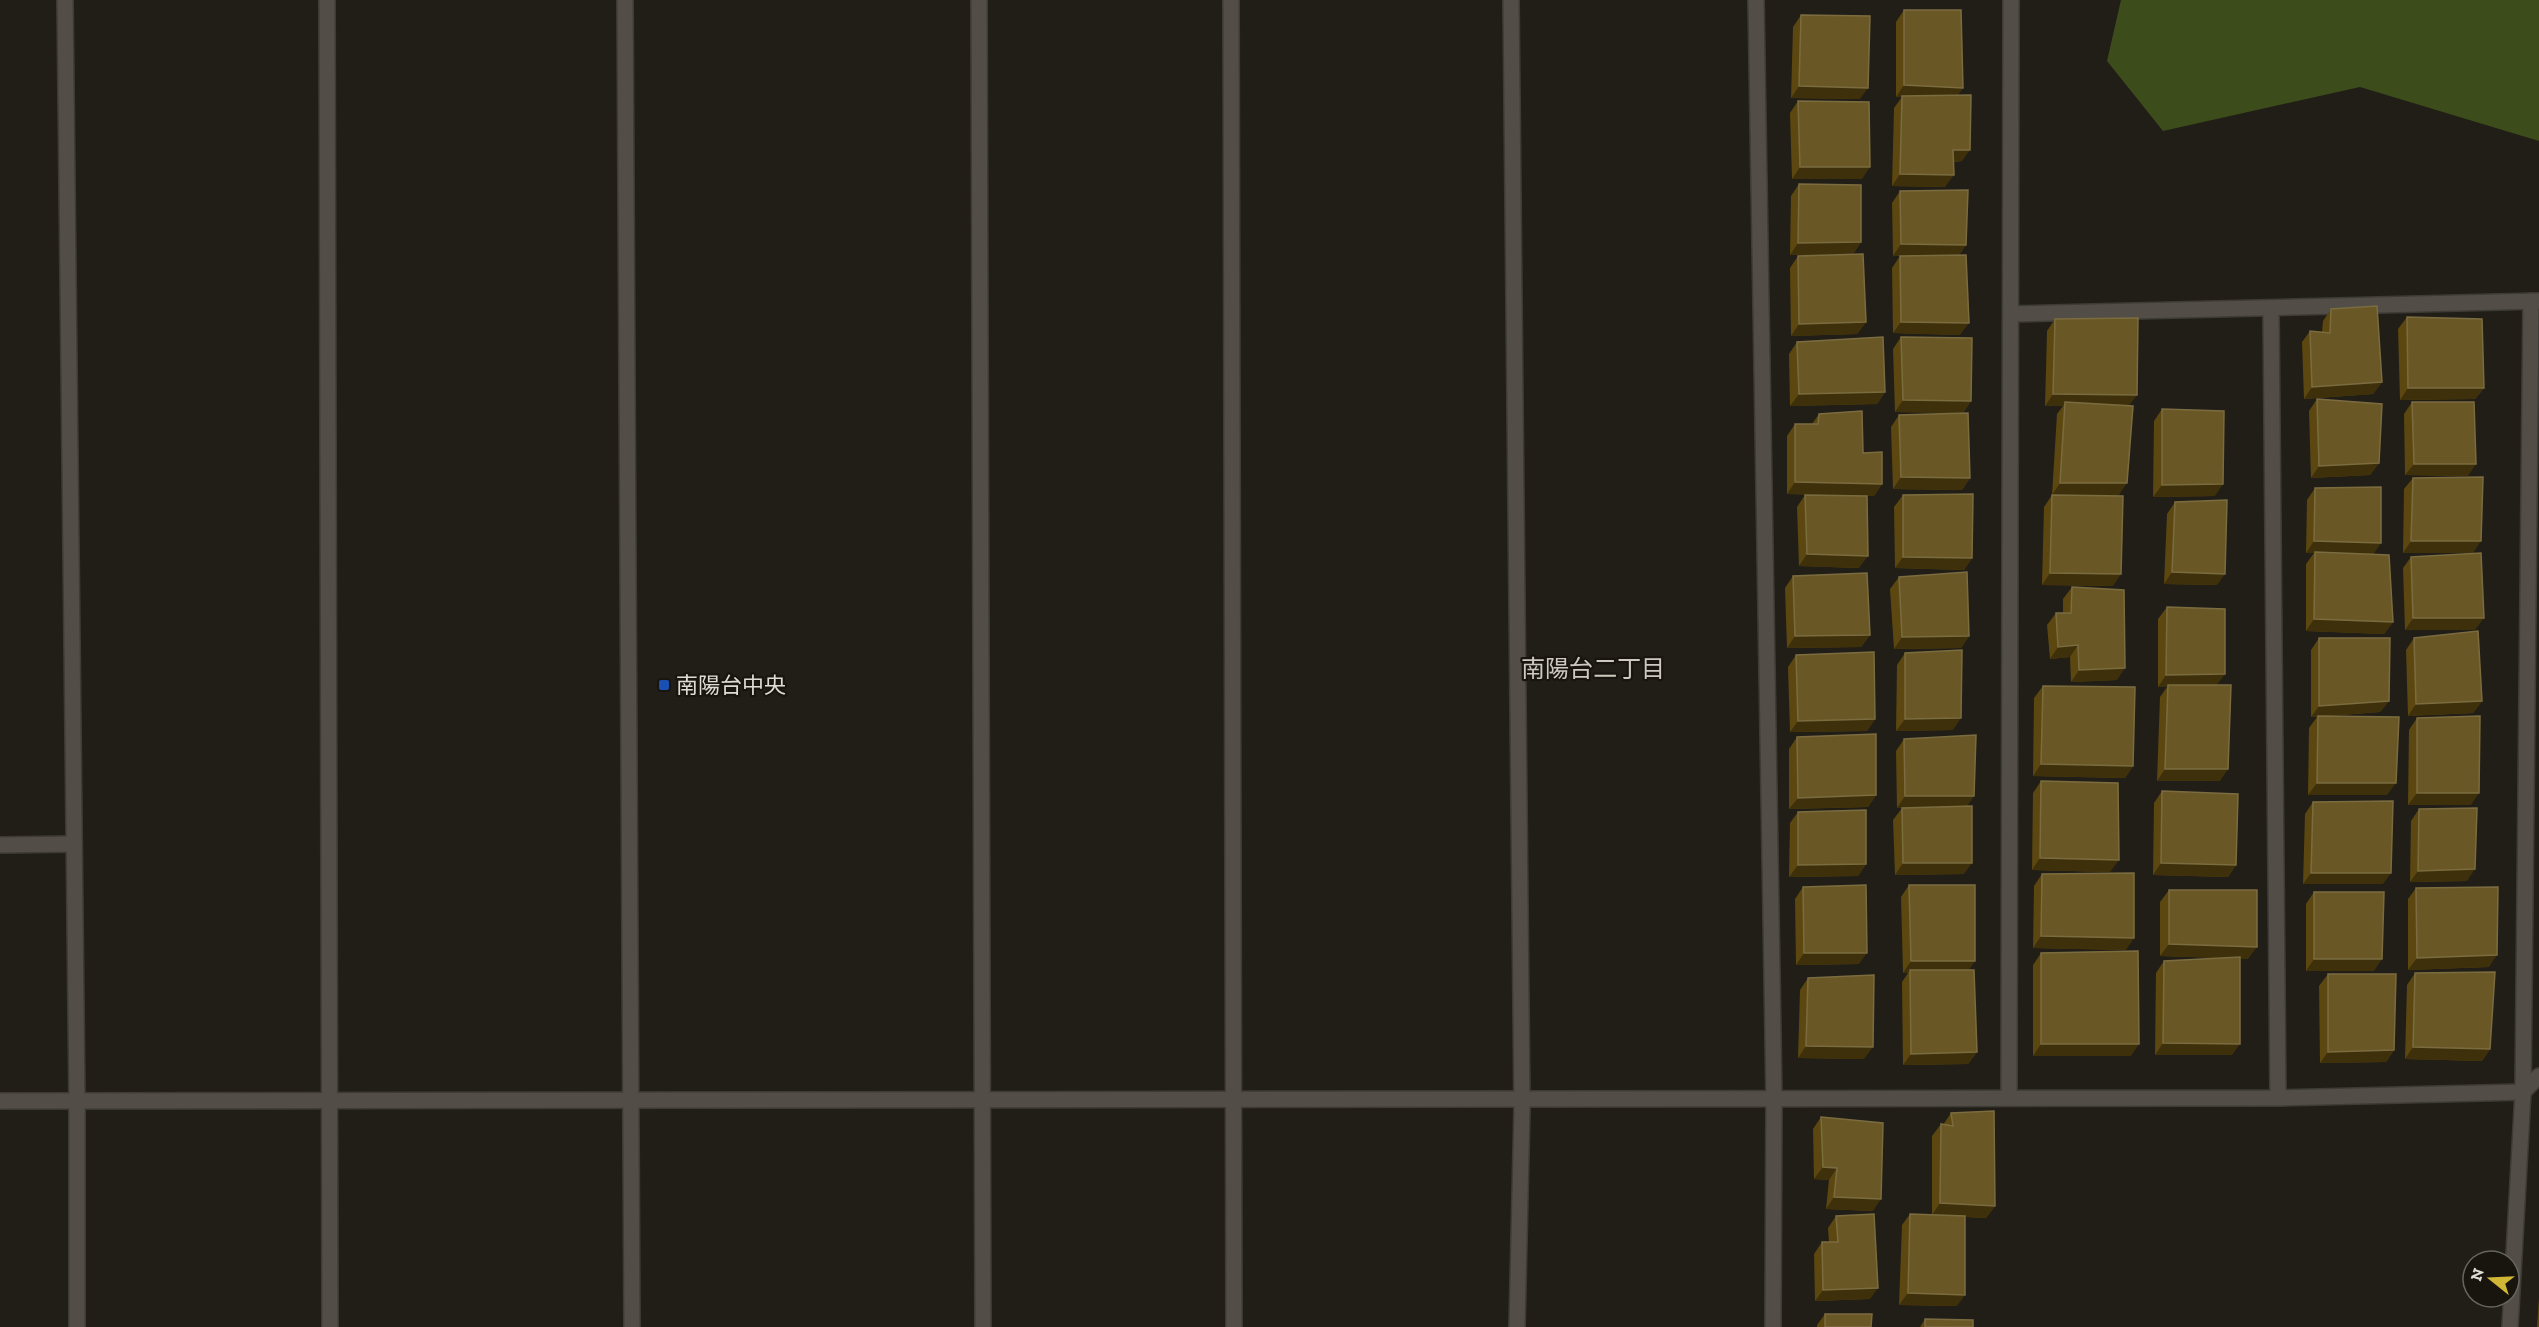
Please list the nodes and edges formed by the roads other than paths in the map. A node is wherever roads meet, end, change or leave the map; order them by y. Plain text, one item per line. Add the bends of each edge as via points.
1 (65, 0) edge
2 (327, 0) edge
3 (625, 0) edge
4 (979, 0) edge
5 (1231, 0) edge
6 (1511, 0) edge
7 (1756, 0) edge
8 (2011, 0) edge
9 (2535, 301) edge
10 (2271, 310) junction
11 (2011, 314) junction
12 (74, 844) junction
13 (0, 845) edge
14 (2539, 1076) edge
15 (2523, 1092) junction
16 (1774, 1098) junction
17 (2009, 1098) junction
18 (2278, 1098) junction
19 (1235, 1099) junction
20 (1522, 1099) junction
21 (330, 1100) junction
22 (631, 1100) junction
23 (983, 1100) junction
24 (0, 1101) edge
25 (77, 1101) junction
26 (77, 1327) edge
27 (330, 1327) edge
28 (632, 1327) edge
29 (983, 1327) edge
30 (1234, 1327) edge
31 (1517, 1327) edge
32 (1773, 1327) edge
33 (2510, 1327) edge

1 - 12 street
2 - 21 street
3 - 22 street
4 - 23 street
5 - 19 street
6 - 20 street
7 - 16 street
8 - 11 street
9 - 10 street
9 - 15 street
10 - 11 street
10 - 18 street
11 - 17 street
12 - 13 street
12 - 25 street
14 - 15 street
15 - 18 street
15 - 33 street
16 - 17 street
16 - 20 street
16 - 32 street
17 - 18 street
19 - 20 street
19 - 23 street
19 - 30 street
20 - 31 street
21 - 22 street
21 - 25 street
21 - 27 street
22 - 23 street
22 - 28 street
23 - 29 street
24 - 25 street
25 - 26 street

